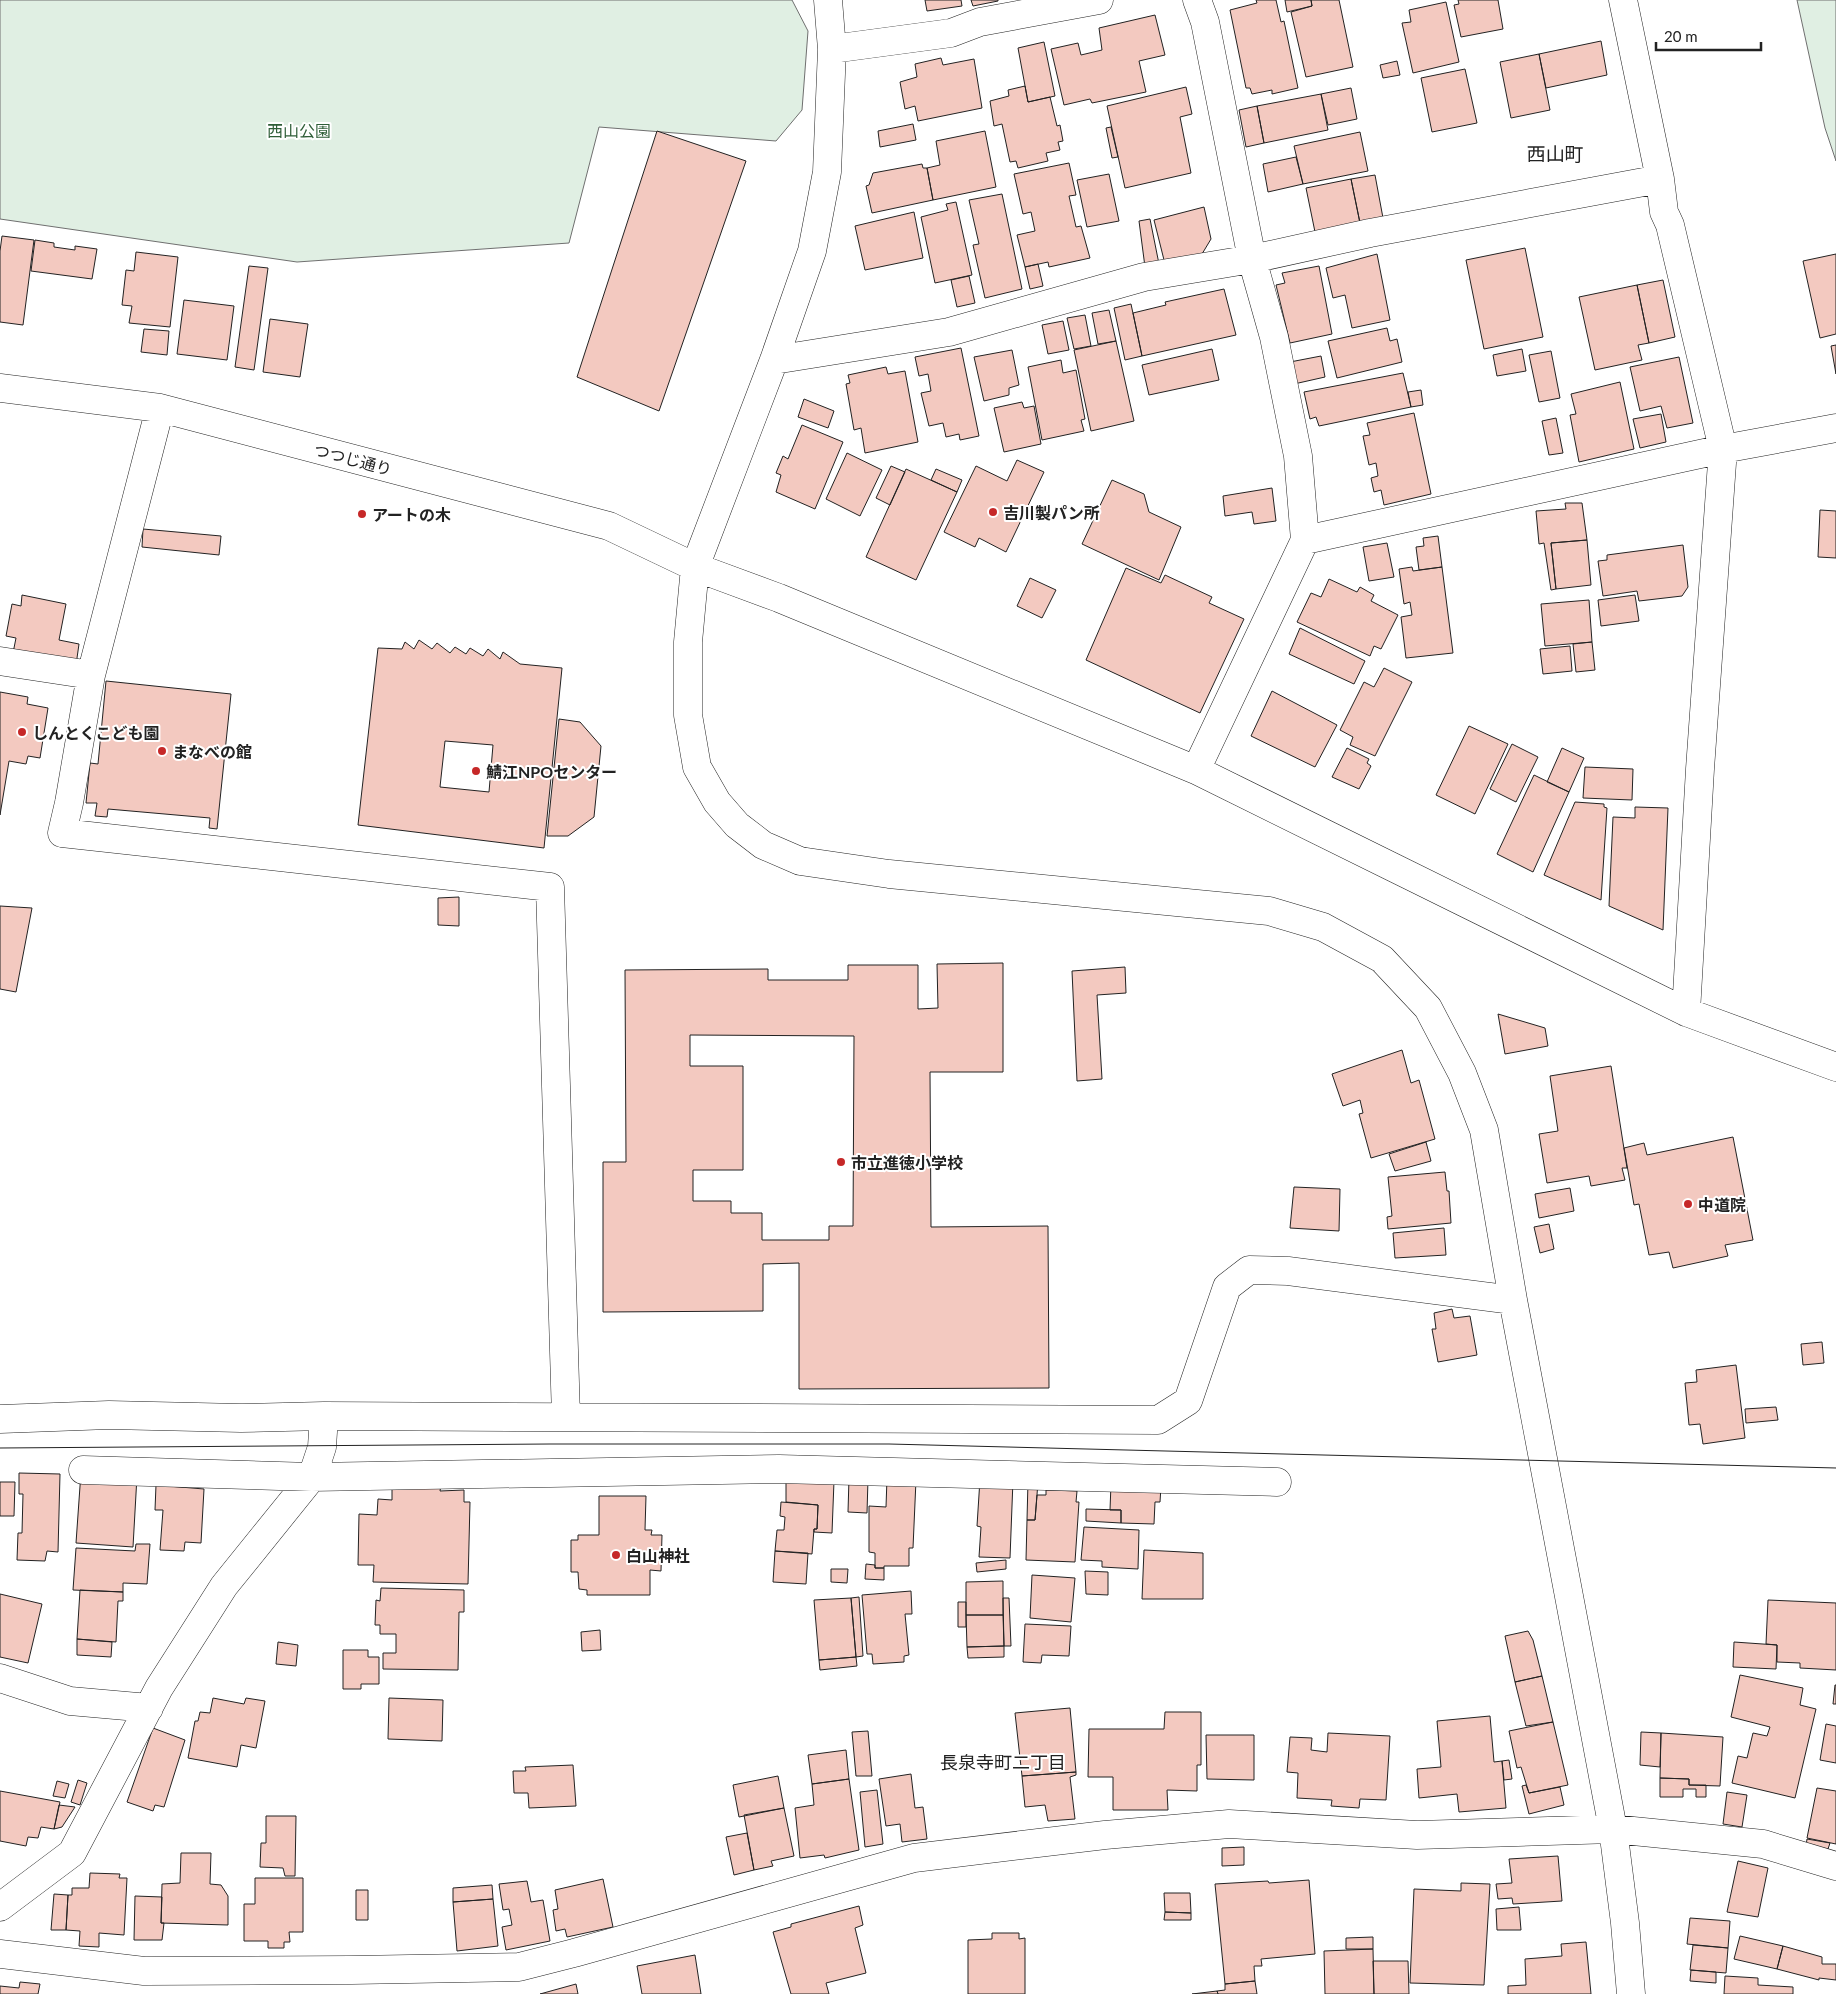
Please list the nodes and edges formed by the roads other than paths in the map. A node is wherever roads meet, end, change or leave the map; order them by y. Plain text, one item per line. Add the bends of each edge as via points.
1 (828, 0) edge
2 (1099, 0) edge
3 (1197, 0) edge
4 (1623, 0) edge
5 (832, 49) junction
6 (1660, 179) junction
7 (1252, 259) junction
8 (774, 360) junction
9 (0, 388) edge
10 (160, 408) junction
11 (1836, 428) edge
12 (1723, 449) junction
13 (1305, 540) junction
14 (695, 567) junction
15 (0, 661) edge
16 (90, 675) junction
17 (1196, 770) junction
18 (1686, 1012) junction
19 (1836, 1067) edge
20 (1513, 1300) junction
21 (324, 1416) junction
22 (566, 1417) junction
23 (0, 1419) edge
24 (83, 1470) dead end
25 (312, 1477) junction
26 (1277, 1482) dead end
27 (0, 1678) edge
28 (149, 1708) junction
29 (1613, 1829) junction
30 (1836, 1866) edge
31 (0, 1906) edge
32 (0, 1954) edge
33 (144, 1982) edge
34 (1631, 1994) edge

1 - 5 street
2 - 5 street via 980,22 951,33
3 - 7 street via 1205,22
4 - 6 street
5 - 8 street via 827,172 812,251
6 - 7 street via 1370,233
6 - 12 street via 1664,212 1670,225
7 - 8 street via 1144,277 949,332
7 - 13 street via 1274,337 1298,456
8 - 14 street
9 - 10 street, つつじ通り
10 - 14 street, つつじ通り via 609,526
10 - 16 street
11 - 12 street
12 - 13 street
12 - 18 street
13 - 17 street
14 - 17 street, つつじ通り via 779,598
14 - 20 street via 688,642 688,715 697,767 717,802 737,826 763,846 800,860 889,874 1268,911 1323,927 1382,959 1428,1008 1462,1073 1484,1130
15 - 16 street
16 - 22 street via 62,833 550,887
17 - 18 street, つつじ通り
18 - 19 street, つつじ通り
20 - 22 street via 1288,1271 1249,1270 1227,1287 1188,1400 1158,1420
20 - 29 street
21 - 22 street
21 - 23 street via 109,1415
21 - 25 street via 322,1447
24 - 25 street
25 - 26 street via 779,1469
25 - 28 street via 224,1586
27 - 28 street via 70,1701
28 - 31 street via 72,1853
29 - 30 street via 1763,1844
29 - 33 street via 1417,1835 1229,1824 1105,1835 914,1858 519,1967 352,1970
29 - 34 street
32 - 33 street

